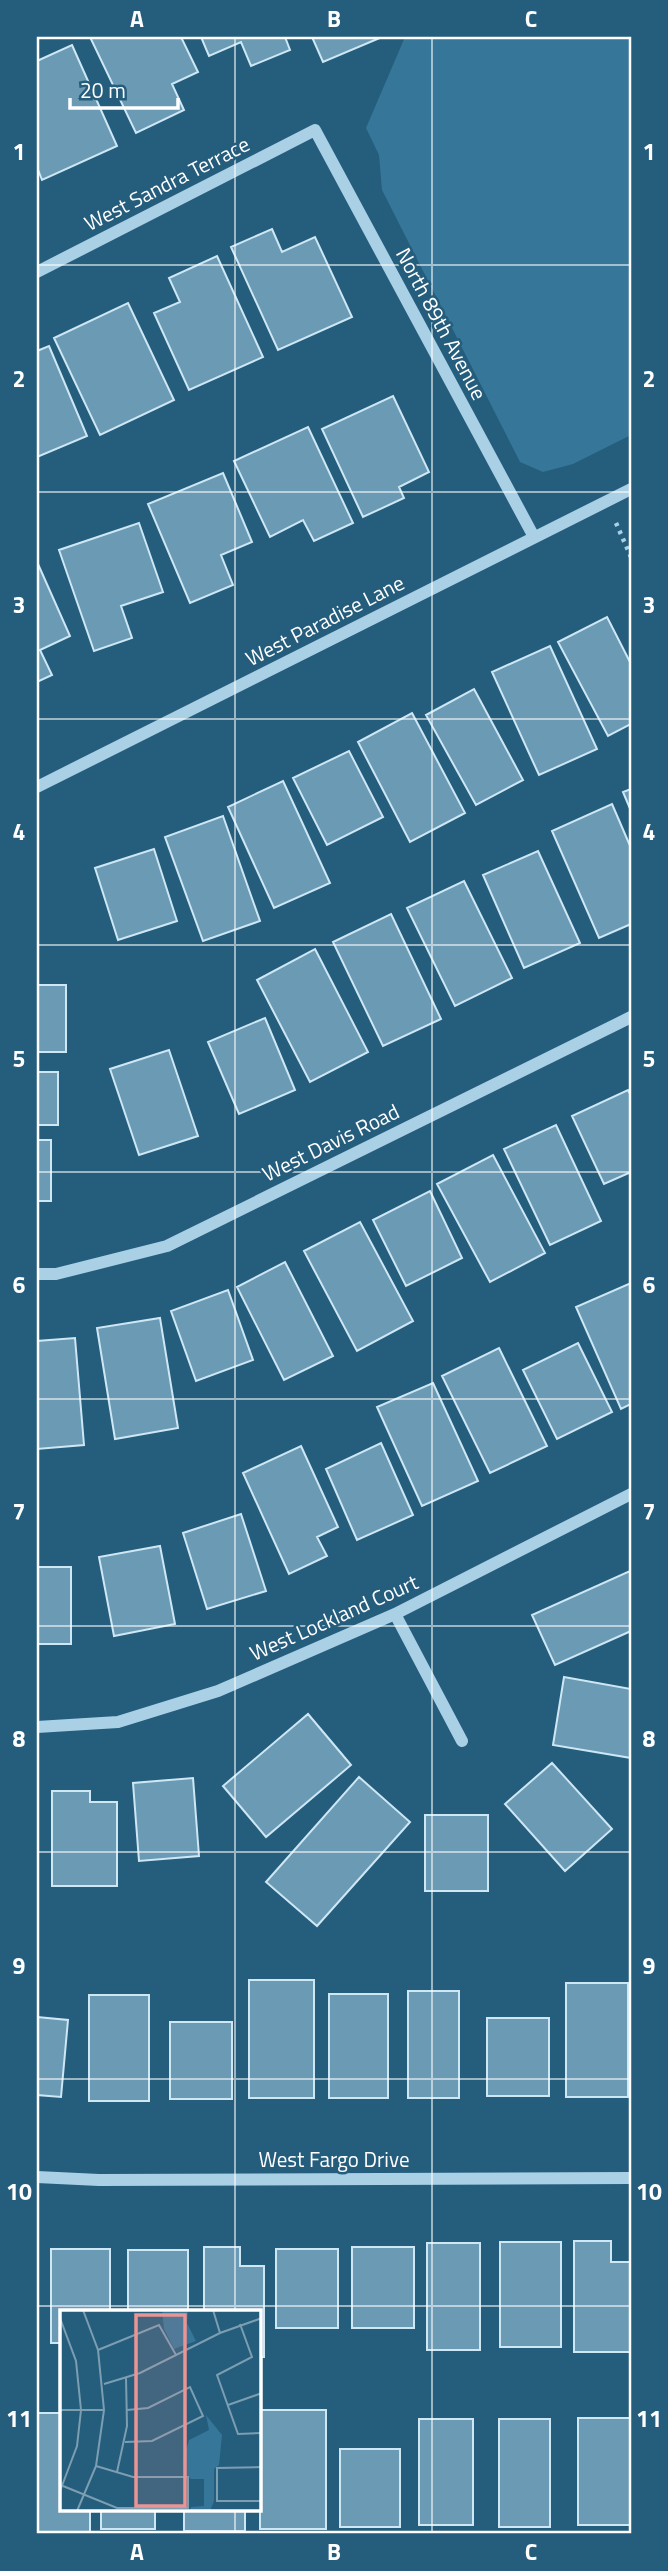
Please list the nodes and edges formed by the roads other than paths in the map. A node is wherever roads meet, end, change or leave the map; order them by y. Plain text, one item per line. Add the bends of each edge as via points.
1 (315, 130) joint
2 (37, 272) edge
3 (631, 489) edge
4 (534, 537) junction
5 (37, 787) edge
6 (631, 1017) edge
7 (37, 1275) edge
8 (631, 1494) edge
9 (395, 1614) junction
10 (37, 1727) edge
11 (463, 1741) dead end
12 (37, 2177) edge
13 (631, 2178) edge

1 - 2 street, West Sandra Terrace
1 - 4 street, North 89th Avenue
3 - 4 street, West Paradise Lane
4 - 5 street, West Paradise Lane
6 - 7 street, West Davis Road via 167,1246
8 - 9 street, West Lockland Court
9 - 10 street, West Lockland Court via 205,1695 118,1722
9 - 11 street
12 - 13 street, West Fargo Drive

